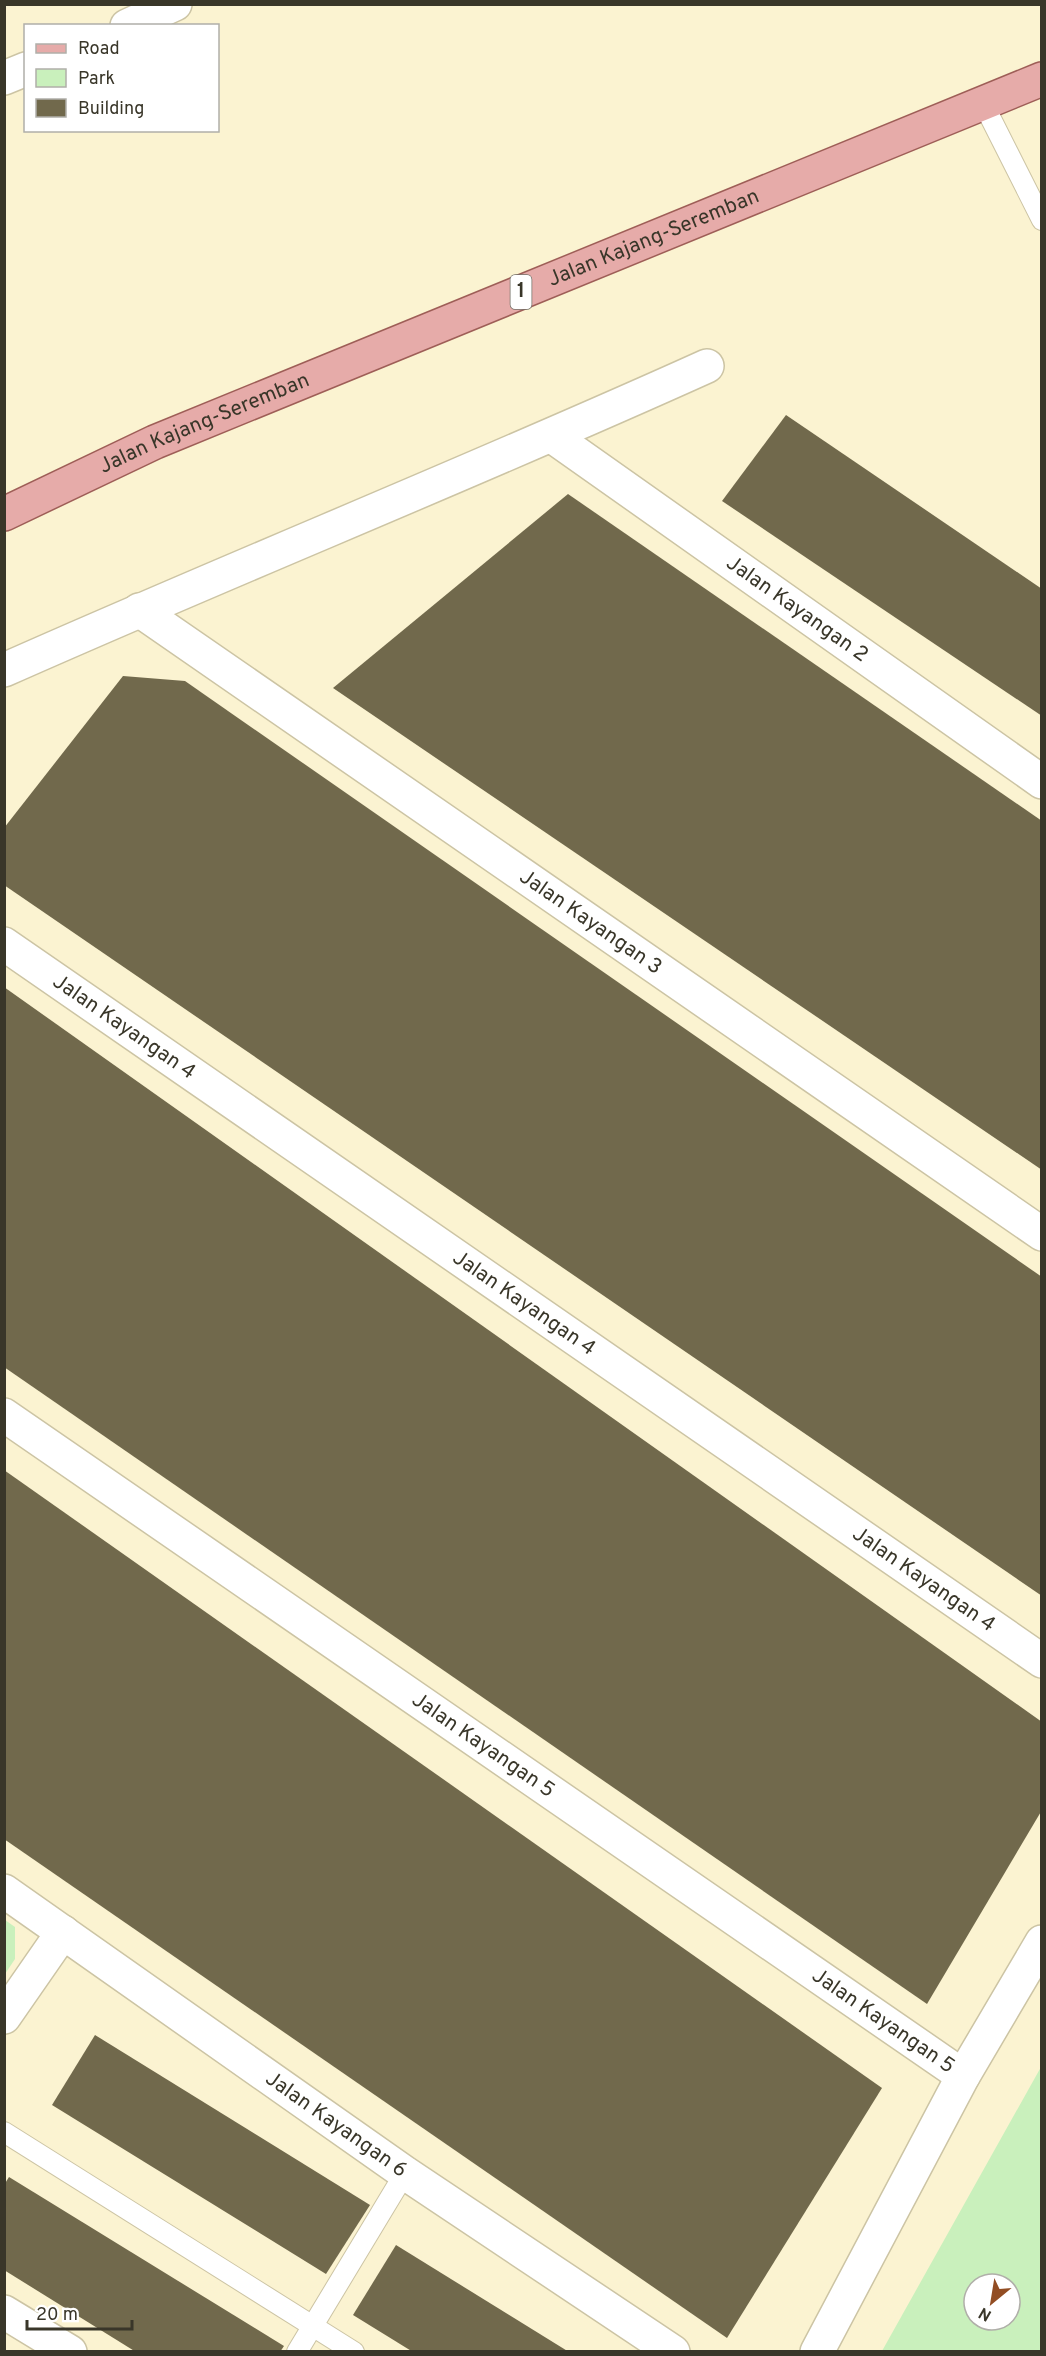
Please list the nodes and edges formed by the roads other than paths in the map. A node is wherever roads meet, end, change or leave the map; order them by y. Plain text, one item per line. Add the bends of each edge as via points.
1 (176, 4) edge
2 (131, 24) edge
3 (24, 70) edge
4 (4, 78) edge
5 (1041, 79) edge
6 (983, 102) junction
7 (1041, 220) edge
8 (708, 366) dead end
9 (552, 436) junction
10 (4, 514) edge
11 (139, 610) junction
12 (4, 670) edge
13 (1041, 782) edge
14 (4, 944) edge
15 (1041, 1234) edge
16 (4, 1415) edge
17 (1041, 1661) edge
18 (4, 1891) edge
19 (63, 1932) junction
20 (1041, 1942) edge
21 (4, 2017) edge
22 (963, 2076) junction
23 (4, 2132) edge
24 (405, 2173) junction
25 (4, 2312) edge
26 (312, 2326) junction
27 (70, 2352) edge
28 (297, 2352) edge
29 (354, 2352) edge
30 (673, 2352) edge
31 (818, 2352) edge

1 - 2 street
3 - 4 street
5 - 6 main road, Jalan Kajang-Seremban / 1
6 - 7 lane
6 - 10 main road, Jalan Kajang-Seremban / 1 via 154,442
8 - 9 street
9 - 11 street
9 - 13 street, Jalan Kayangan 2
11 - 12 street
11 - 15 street, Jalan Kayangan 3
14 - 17 street, Jalan Kayangan 4
16 - 22 street, Jalan Kayangan 5
18 - 19 street, Jalan Kayangan 6
19 - 21 street
19 - 24 street, Jalan Kayangan 6
20 - 22 street
22 - 31 street
23 - 26 lane
24 - 26 lane
24 - 30 street, Jalan Kayangan 6
25 - 27 street
26 - 28 lane
26 - 29 lane

